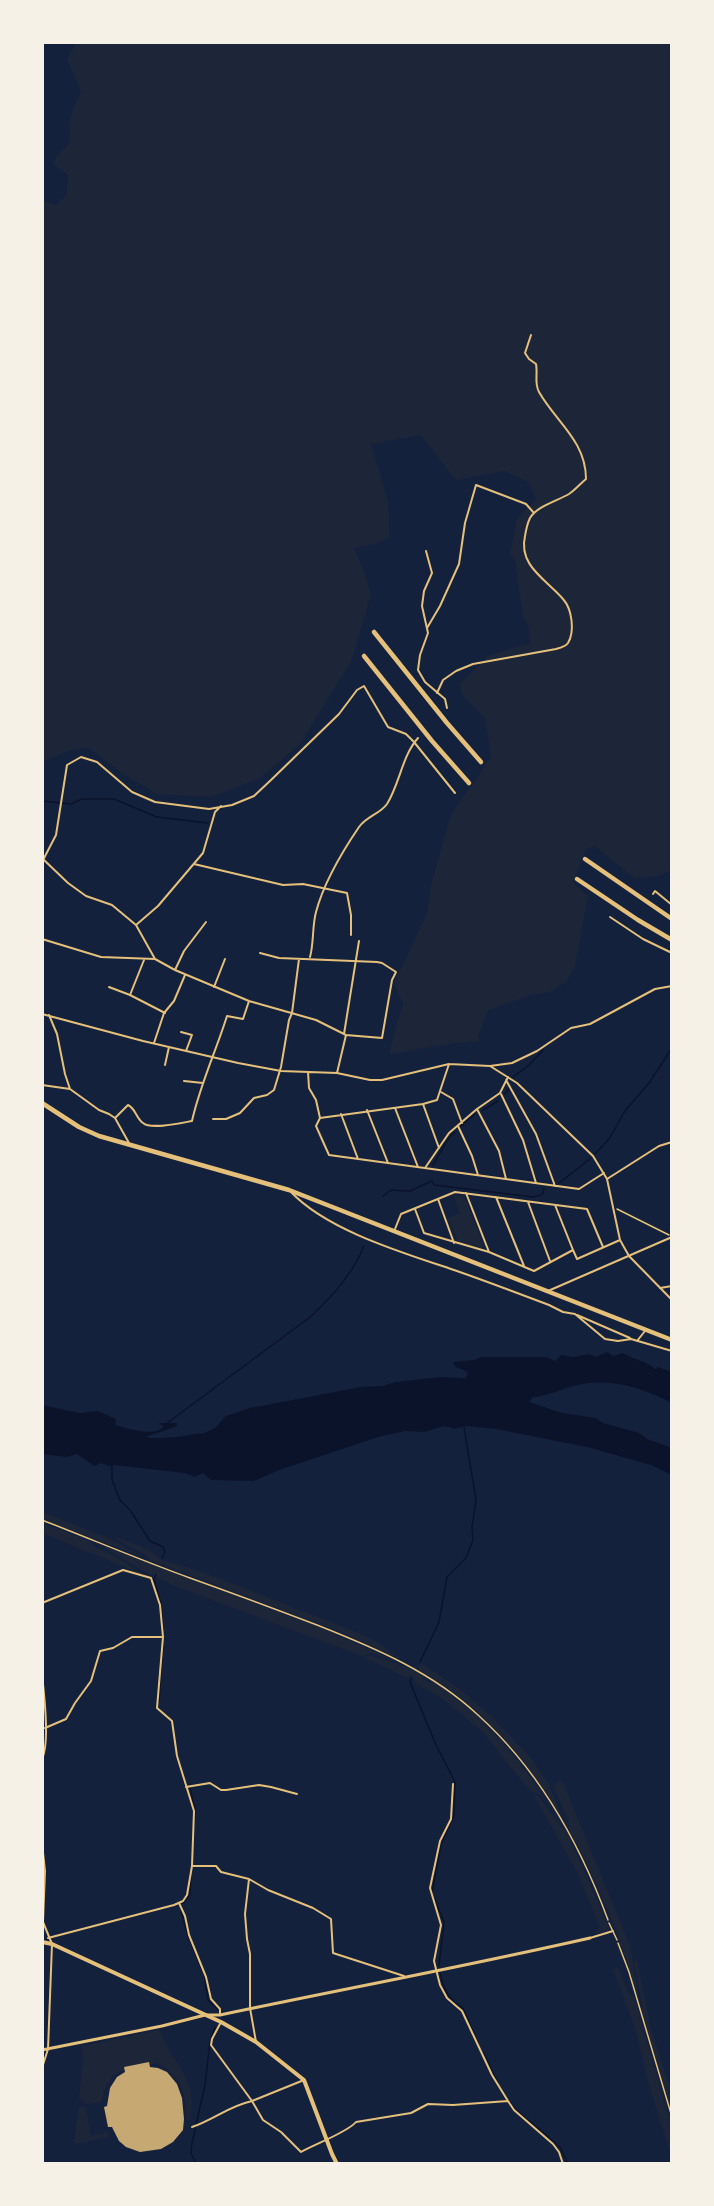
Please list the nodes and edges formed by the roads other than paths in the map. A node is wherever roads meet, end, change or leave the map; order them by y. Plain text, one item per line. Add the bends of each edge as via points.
1 (531, 335) dead end
2 (534, 513) junction
3 (426, 551) dead end
4 (427, 628) junction
5 (374, 632) dead end
6 (364, 656) dead end
7 (437, 693) junction
8 (447, 708) dead end
9 (418, 738) dead end
10 (414, 742) junction
11 (482, 762) dead end
12 (469, 783) dead end
13 (455, 793) dead end
14 (221, 806) junction
15 (585, 859) dead end
16 (43, 861) edge
17 (194, 864) junction
18 (577, 879) dead end
19 (325, 888) junction
20 (653, 894) dead end
21 (672, 905) edge
22 (610, 917) dead end
23 (672, 920) edge
24 (206, 922) dead end
25 (136, 925) junction
26 (351, 935) dead end
27 (42, 939) edge
28 (672, 940) edge
29 (359, 941) dead end
30 (260, 953) dead end
31 (672, 953) edge
32 (310, 958) junction
33 (155, 959) junction
34 (225, 959) dead end
35 (299, 959) junction
36 (144, 960) junction
37 (356, 962) junction
38 (175, 970) junction
39 (186, 975) junction
40 (672, 986) edge
41 (109, 987) dead end
42 (214, 987) junction
43 (130, 995) junction
44 (249, 1001) junction
45 (42, 1010) edge
46 (165, 1013) junction
47 (292, 1013) junction
48 (43, 1014) edge
49 (49, 1015) junction
50 (181, 1032) dead end
51 (345, 1035) junction
52 (154, 1043) junction
53 (169, 1047) junction
54 (186, 1051) junction
55 (214, 1056) junction
56 (449, 1064) junction
57 (165, 1065) dead end
58 (490, 1066) junction
59 (281, 1071) junction
60 (308, 1072) junction
61 (337, 1073) junction
62 (507, 1078) junction
63 (184, 1081) dead end
64 (203, 1083) junction
65 (42, 1086) edge
66 (70, 1089) junction
67 (441, 1092) junction
68 (500, 1093) junction
69 (42, 1103) edge
70 (423, 1104) junction
71 (395, 1108) junction
72 (477, 1109) junction
73 (367, 1110) junction
74 (341, 1113) junction
75 (115, 1118) junction
76 (320, 1118) junction
77 (213, 1119) dead end
78 (462, 1123) junction
79 (458, 1126) junction
80 (672, 1142) edge
81 (130, 1145) junction
82 (439, 1148) junction
83 (358, 1159) junction
84 (388, 1163) junction
85 (418, 1167) junction
86 (425, 1168) junction
87 (603, 1173) junction
88 (478, 1175) junction
89 (506, 1179) junction
90 (607, 1179) junction
91 (536, 1183) junction
92 (555, 1186) junction
93 (289, 1190) junction
94 (465, 1193) junction
95 (495, 1197) junction
96 (438, 1199) junction
97 (528, 1201) junction
98 (555, 1205) junction
99 (415, 1209) junction
100 (394, 1231) junction
101 (672, 1237) edge
102 (620, 1240) junction
103 (454, 1243) junction
104 (603, 1247) junction
105 (573, 1250) junction
106 (489, 1252) junction
107 (629, 1256) junction
108 (550, 1262) junction
109 (524, 1266) junction
110 (672, 1286) edge
111 (660, 1288) junction
112 (548, 1291) junction
113 (672, 1300) edge
114 (575, 1314) junction
115 (646, 1330) junction
116 (636, 1340) junction
117 (672, 1340) edge
118 (672, 1351) edge
119 (42, 1603) edge
120 (163, 1637) junction
121 (42, 1674) edge
122 (44, 1727) edge
123 (42, 1759) edge
124 (453, 1784) dead end
125 (186, 1787) junction
126 (297, 1794) dead end
127 (42, 1843) edge
128 (192, 1866) junction
129 (249, 1879) junction
130 (179, 1903) junction
131 (609, 1923) road end
132 (613, 1931) junction
133 (48, 1938) junction
134 (590, 1938) joint
135 (617, 1940) road end
136 (42, 1942) edge
137 (52, 1944) junction
138 (436, 1971) junction
139 (404, 1976) junction
140 (250, 2008) junction
141 (205, 2015) junction
142 (220, 2015) junction
143 (221, 2022) junction
144 (256, 2042) junction
145 (48, 2049) junction
146 (42, 2050) edge
147 (42, 2068) edge
148 (304, 2080) junction
149 (252, 2101) junction
150 (508, 2102) junction
151 (194, 2126) dead end
152 (326, 2138) junction
153 (338, 2164) edge
154 (563, 2164) edge

1 - 2 street via 525,353 536,364 538,391 571,434 586,468 586,479 578,487
2 - 4 street via 523,502 476,485 459,564
2 - 7 street via 527,526 524,552 528,564 565,601 571,617 568,642 556,649 473,664 443,680
3 - 4 street via 432,573 423,598
4 - 7 street via 418,670
5 - 11 highway
6 - 12 highway
7 - 8 street via 445,699
9 - 10 street
10 - 13 street
10 - 14 street via 388,727 364,687 254,796
10 - 19 street via 386,806 361,824
14 - 16 street via 194,808 155,802 132,792 97,762 81,757 67,765 56,835
14 - 17 street via 215,812 203,853
15 - 23 highway
16 - 25 street via 86,896 112,905
17 - 19 street via 284,885
17 - 25 street
18 - 28 highway
19 - 26 street via 347,893
19 - 32 street via 315,914
20 - 21 street via 655,891
22 - 31 street
24 - 38 street
25 - 33 street
27 - 36 street via 101,957
29 - 37 street
30 - 35 street
32 - 35 street
32 - 37 street
33 - 36 street
33 - 38 street
34 - 42 street
35 - 47 street
36 - 43 street
37 - 51 street
37 - 51 street via 382,963 396,972 381,1038
38 - 39 street
39 - 42 street
39 - 46 street
40 - 58 street via 655,989 590,1024 571,1028 522,1059
41 - 43 street
42 - 44 street
43 - 46 street
44 - 47 street
44 - 55 street via 243,1019 227,1016
45 - 48 street
46 - 52 street
47 - 51 street
47 - 59 street
48 - 49 street
49 - 52 street
49 - 66 street
50 - 54 street via 192,1035
51 - 61 street
52 - 53 street
53 - 54 street
53 - 57 street
54 - 55 street
55 - 59 street
55 - 64 street
56 - 58 street
56 - 61 street via 382,1080
56 - 67 street
58 - 62 street
59 - 60 street
59 - 77 street via 274,1090 267,1095 254,1098 240,1113
60 - 61 street
60 - 76 street via 309,1088
62 - 68 street
62 - 87 street via 517,1083 593,1156
62 - 92 street via 536,1134
63 - 64 street
64 - 75 street via 192,1121 147,1126 128,1105
65 - 66 street
66 - 75 street
67 - 70 street via 437,1100
67 - 78 street via 453,1099
68 - 72 street
68 - 91 street via 523,1140
69 - 81 highway via 80,1127
70 - 71 street
70 - 82 street
71 - 73 street
71 - 85 street
72 - 78 street
72 - 89 street via 499,1151
73 - 74 street
73 - 84 street
74 - 76 street
74 - 83 street
75 - 81 street
76 - 83 street via 316,1126 329,1155
78 - 79 street
79 - 82 street
79 - 88 street
80 - 90 street
81 - 93 highway
82 - 86 street
83 - 84 street
84 - 85 street
85 - 86 street
86 - 88 street
87 - 90 street
87 - 92 street via 579,1189
88 - 89 street
89 - 91 street
90 - 102 street
91 - 92 street
93 - 100 highway
93 - 114 street via 304,1205 338,1226
94 - 95 street
94 - 96 street via 455,1192
94 - 106 street
95 - 97 street
95 - 109 street
96 - 99 street
96 - 103 street
97 - 98 street
97 - 108 street
98 - 104 street via 587,1209
98 - 105 street
99 - 100 street via 401,1214
99 - 103 street via 424,1233
100 - 112 highway
101 - 107 street
102 - 104 street
102 - 107 street
103 - 106 street
104 - 105 street via 578,1259
105 - 108 street
106 - 109 street
107 - 111 street
107 - 112 street
108 - 109 street via 534,1271
110 - 111 street
111 - 113 street
112 - 115 highway
114 - 116 street
114 - 116 street via 605,1339
115 - 116 street
115 - 117 highway
116 - 118 street
119 - 120 street via 123,1570 146,1576 151,1578 160,1605
120 - 122 street via 132,1637 100,1651 91,1682 66,1719
120 - 125 street via 157,1708 172,1721
121 - 122 street
122 - 123 street
124 - 138 street via 451,1819 440,1841 430,1888 441,1925 434,1961
125 - 126 street via 210,1783 221,1790 236,1790 259,1785
125 - 128 street via 194,1811
127 - 133 street via 43,1922
128 - 129 street via 216,1866 221,1872
128 - 130 street via 187,1895
129 - 139 street via 331,1919 333,1953
129 - 140 street via 245,1902
130 - 133 street
130 - 142 street
131 - 132 lane
132 - 134 street
132 - 135 lane
133 - 137 street
134 - 138 street
136 - 137 main road
137 - 141 main road
137 - 145 street
138 - 139 street
138 - 150 street via 447,1998 462,2011
139 - 140 street
140 - 142 street
140 - 144 street
141 - 142 street
141 - 143 main road
141 - 145 street
143 - 144 main road
143 - 149 street via 212,2045
144 - 148 main road
145 - 146 street
145 - 147 street
148 - 149 street
148 - 152 main road
149 - 151 street
149 - 152 street via 263,2120 301,2152
150 - 152 street via 428,2104 411,2113 356,2122 351,2129
150 - 154 street via 553,2144
152 - 153 main road

